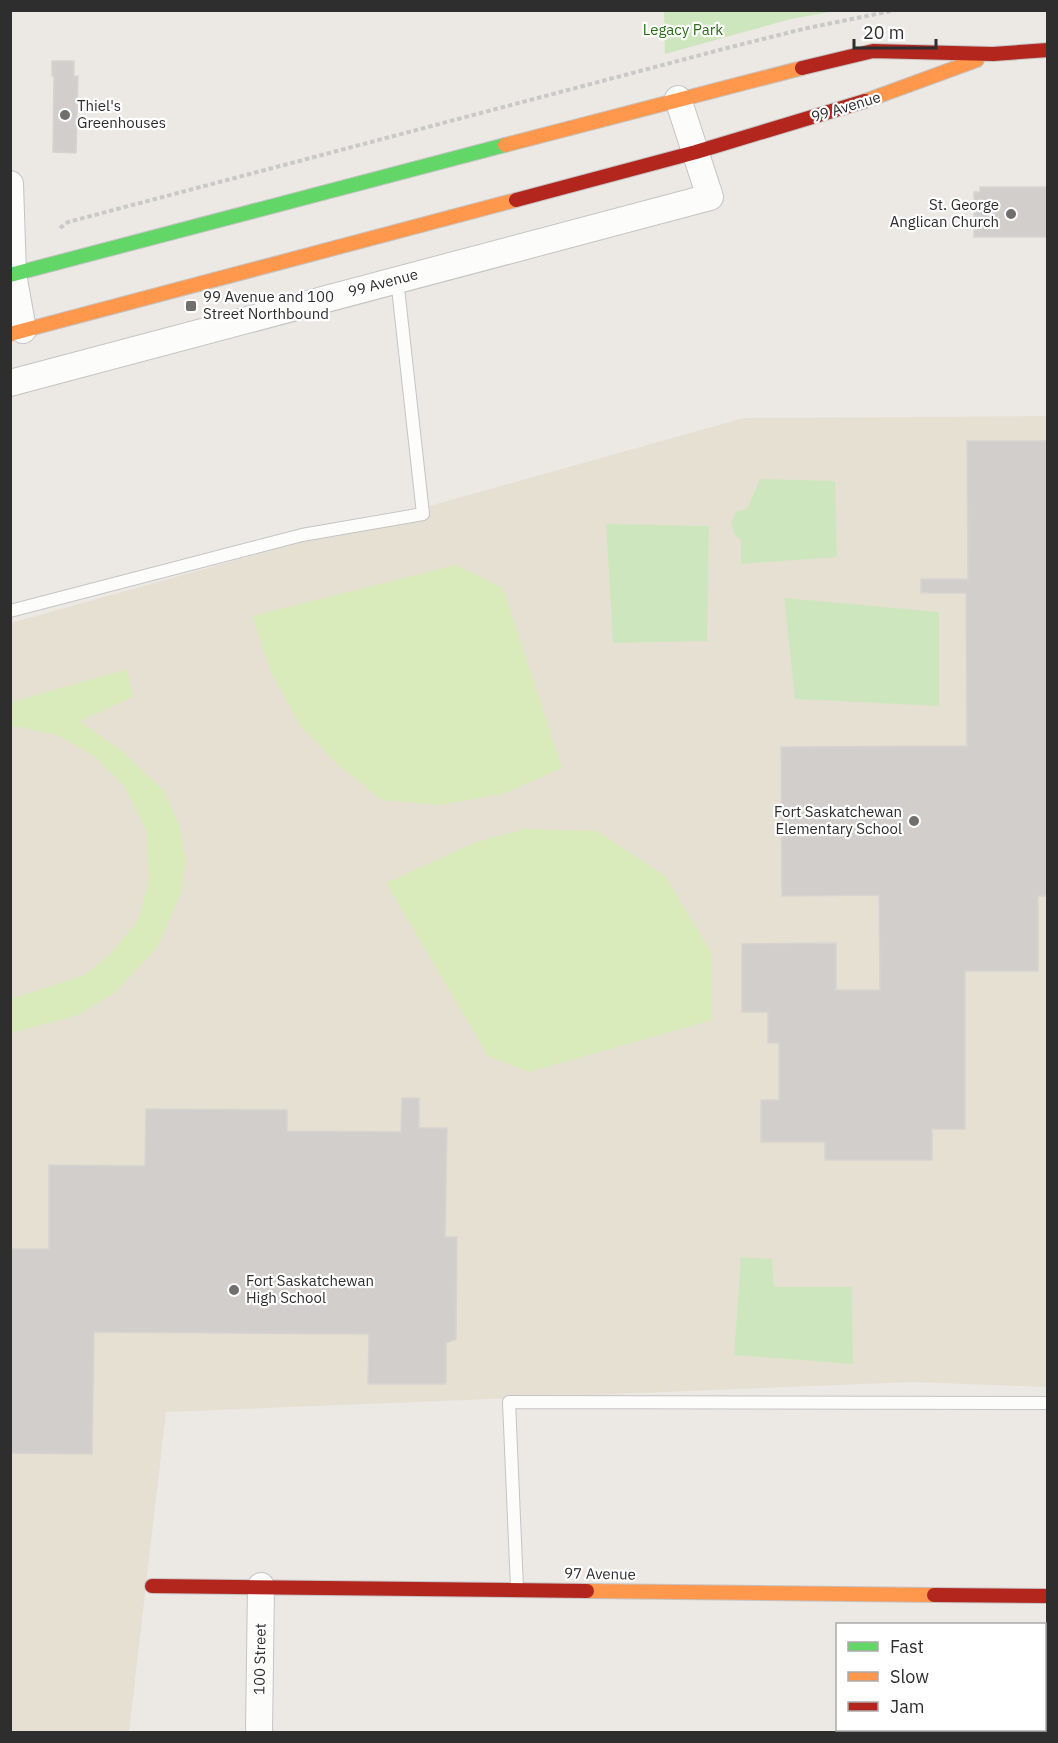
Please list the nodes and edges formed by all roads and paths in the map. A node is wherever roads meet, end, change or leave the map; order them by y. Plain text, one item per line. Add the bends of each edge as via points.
1 (896, 10) edge
2 (1047, 50) edge
3 (993, 54) junction
4 (678, 99) junction
5 (696, 152) junction
6 (10, 184) edge
7 (59, 230) dead end
8 (12, 274) edge
9 (396, 279) junction
10 (17, 332) edge
11 (10, 383) edge
12 (10, 611) edge
13 (1047, 1403) edge
14 (152, 1586) dead end
15 (261, 1586) junction
16 (517, 1589) junction
17 (1047, 1596) edge
18 (259, 1732) edge

1 - 7 path via 704,54 68,222
2 - 3 main road, 99 Avenue
3 - 4 main road, 99 Avenue via 873,51
3 - 5 main road, 99 Avenue via 889,94
4 - 5 street, 99 Avenue
4 - 8 main road, 99 Avenue
5 - 9 street, 99 Avenue via 710,197
5 - 10 main road, 99 Avenue
6 - 8 street
8 - 10 street
9 - 11 street, 99 Avenue
9 - 12 lane via 423,513 302,535
13 - 16 lane via 509,1402
14 - 15 main road, 97 Avenue
15 - 16 main road, 97 Avenue
15 - 18 street, 100 Street
16 - 17 main road, 97 Avenue

